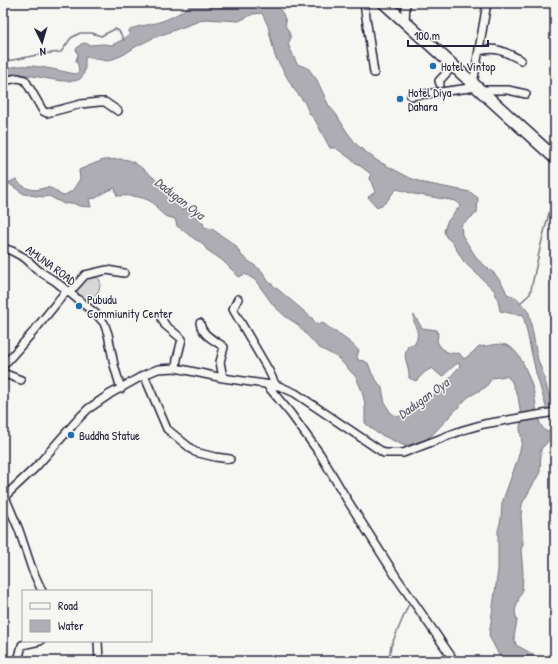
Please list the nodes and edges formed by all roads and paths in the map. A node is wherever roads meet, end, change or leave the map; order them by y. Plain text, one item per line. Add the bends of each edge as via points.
1 (364, 3) edge
2 (384, 3) edge
3 (406, 3) edge
4 (487, 3) edge
5 (405, 22) junction
6 (479, 51) junction
7 (521, 60) dead end
8 (453, 66) junction
9 (374, 72) dead end
10 (3, 81) edge
11 (440, 84) dead end
12 (476, 87) junction
13 (526, 94) dead end
14 (410, 96) dead end
15 (118, 111) dead end
16 (555, 158) edge
17 (3, 248) edge
18 (124, 273) dead end
19 (68, 291) junction
20 (238, 299) dead end
21 (162, 319) dead end
22 (200, 322) dead end
23 (3, 366) edge
24 (176, 368) junction
25 (3, 373) edge
26 (144, 375) junction
27 (223, 378) junction
28 (21, 380) dead end
29 (266, 385) junction
30 (280, 387) junction
31 (121, 388) junction
32 (551, 413) edge
33 (230, 459) dead end
34 (4, 498) edge
35 (42, 590) edge
36 (36, 642) edge
37 (98, 642) edge
38 (451, 656) dead end
39 (18, 661) edge
40 (99, 661) edge

1 - 9 street
2 - 5 highway
3 - 5 street
4 - 6 street
5 - 8 highway
6 - 7 street via 495,48
6 - 12 street
8 - 11 street via 439,81
8 - 12 highway
10 - 15 street via 18,78 25,80 43,111 47,113 99,102 105,102
12 - 13 street
12 - 14 street
12 - 16 highway
17 - 19 street, AMUNA ROAD via 25,258
18 - 19 street via 107,270 85,275
19 - 23 street
19 - 31 street, AMUNA ROAD via 104,323
20 - 30 street via 233,309
21 - 24 street via 165,325 182,339
22 - 27 street via 205,334 224,346 220,362
24 - 26 street via 158,369
24 - 27 street
25 - 28 street
26 - 31 street
26 - 33 street via 167,429 194,452
27 - 29 street
29 - 30 street
29 - 38 street via 320,454 397,578
30 - 32 street via 295,393 384,453 403,453 484,424
31 - 34 street via 83,413 36,467
34 - 35 street
36 - 39 street via 22,645
37 - 40 street

